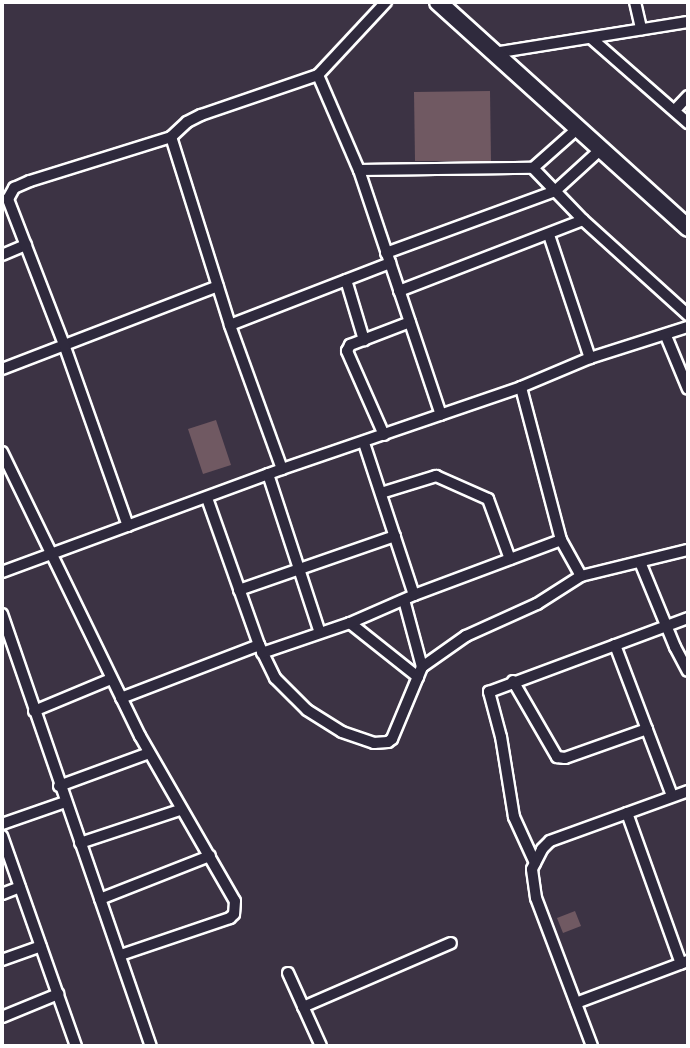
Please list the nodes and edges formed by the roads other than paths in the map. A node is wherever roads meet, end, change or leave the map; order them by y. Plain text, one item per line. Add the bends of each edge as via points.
1 (386, 2) edge
2 (438, 2) edge
3 (635, 2) edge
4 (688, 22) edge
5 (641, 29) junction
6 (592, 39) junction
7 (494, 53) junction
8 (318, 75) junction
9 (688, 96) edge
10 (675, 110) junction
11 (688, 123) edge
12 (578, 128) junction
13 (171, 137) junction
14 (601, 149) junction
15 (533, 168) junction
16 (359, 170) junction
17 (555, 191) junction
18 (583, 220) junction
19 (686, 222) edge
20 (549, 235) junction
21 (26, 245) junction
22 (2, 255) edge
23 (388, 258) junction
24 (346, 281) junction
25 (218, 286) junction
26 (399, 291) junction
27 (688, 315) edge
28 (410, 322) junction
29 (230, 325) junction
30 (688, 327) edge
31 (666, 336) junction
32 (364, 340) junction
33 (65, 346) junction
34 (590, 358) junction
35 (2, 369) edge
36 (521, 387) junction
37 (688, 389) edge
38 (441, 415) junction
39 (384, 436) junction
40 (364, 443) junction
41 (2, 452) edge
42 (282, 469) junction
43 (268, 474) junction
44 (380, 493) junction
45 (207, 498) junction
46 (128, 526) junction
47 (395, 536) junction
48 (561, 540) junction
49 (688, 550) edge
50 (50, 553) junction
51 (510, 559) junction
52 (640, 562) junction
53 (298, 570) junction
54 (2, 572) edge
55 (581, 576) junction
56 (239, 590) junction
57 (409, 597) junction
58 (2, 614) edge
59 (688, 618) edge
60 (350, 623) junction
61 (666, 626) junction
62 (320, 633) junction
63 (615, 645) junction
64 (260, 649) junction
65 (7, 650) edge
66 (688, 671) edge
67 (420, 672) junction
68 (111, 680) junction
69 (513, 681) junction
70 (121, 698) junction
71 (34, 711) junction
72 (647, 729) junction
73 (149, 753) junction
74 (59, 786) junction
75 (688, 791) edge
76 (673, 796) junction
77 (65, 802) junction
78 (180, 810) junction
79 (627, 813) junction
80 (2, 824) edge
81 (2, 835) edge
82 (80, 843) junction
83 (210, 856) junction
84 (536, 863) junction
85 (20, 887) junction
86 (2, 894) edge
87 (100, 899) junction
88 (451, 943) dead end
89 (41, 946) junction
90 (121, 955) junction
91 (2, 960) edge
92 (684, 962) edge
93 (288, 973) dead end
94 (58, 994) junction
95 (576, 1003) junction
96 (303, 1007) junction
97 (2, 1017) edge
98 (76, 1046) edge
99 (151, 1046) edge
100 (321, 1046) edge
101 (592, 1046) edge

1 - 8 street
2 - 7 street
3 - 5 street
4 - 5 street
5 - 6 street
6 - 7 street
6 - 10 street
7 - 12 street
8 - 13 street via 201,115
8 - 16 street
9 - 10 street
10 - 11 street
12 - 14 street
12 - 15 street
13 - 21 street via 14,188 8,202
13 - 25 street
14 - 17 street
14 - 19 street
15 - 16 street
15 - 17 street
16 - 23 street
17 - 18 street
17 - 23 street
18 - 20 street
18 - 27 street
20 - 26 street
20 - 34 street
21 - 22 street
21 - 33 street
23 - 24 street
23 - 26 street
24 - 29 street
24 - 32 street
25 - 29 street
25 - 33 street
26 - 28 street
28 - 32 street
28 - 38 street
29 - 42 street
30 - 31 street
31 - 34 street
31 - 37 street
32 - 39 street via 347,351
33 - 35 street
33 - 46 street
34 - 36 street
36 - 38 street
36 - 48 street
38 - 39 street
39 - 40 street
40 - 42 street
40 - 44 street
41 - 50 street
42 - 43 street
43 - 45 street
43 - 53 street
44 - 47 street
44 - 51 street via 440,476 488,499
45 - 46 street
45 - 56 street
46 - 50 street
47 - 53 street
47 - 57 street
48 - 51 street
48 - 55 street
49 - 52 street
50 - 54 street
50 - 68 street
51 - 57 street
52 - 55 street
52 - 61 street
53 - 56 street
53 - 62 street
55 - 67 street via 537,604 466,636
56 - 64 street
57 - 60 street
57 - 67 street
58 - 65 street
59 - 61 street
60 - 62 street
60 - 67 street
61 - 63 street
61 - 66 street
62 - 64 street
63 - 69 street
63 - 72 street
64 - 67 street via 275,678 307,710 342,732 374,743 392,739
64 - 70 street
65 - 71 street
68 - 70 street
68 - 71 street
69 - 72 street via 557,757
69 - 84 street via 493,688 488,698 501,737 514,817
70 - 73 street
71 - 74 street
72 - 76 street
73 - 74 street
73 - 78 street
74 - 77 street
75 - 76 street
76 - 79 street
77 - 80 street
77 - 82 street
78 - 82 street
78 - 83 street
79 - 84 street via 550,841
79 - 92 street
81 - 85 street
82 - 87 street
83 - 87 street
83 - 90 street via 232,893 235,907 230,918
84 - 95 street via 532,869 536,898
85 - 86 street
85 - 89 street
87 - 90 street
88 - 96 street
89 - 91 street
89 - 94 street
90 - 99 street
92 - 95 street
93 - 96 street
94 - 97 street
94 - 98 street
95 - 101 street
96 - 100 street

